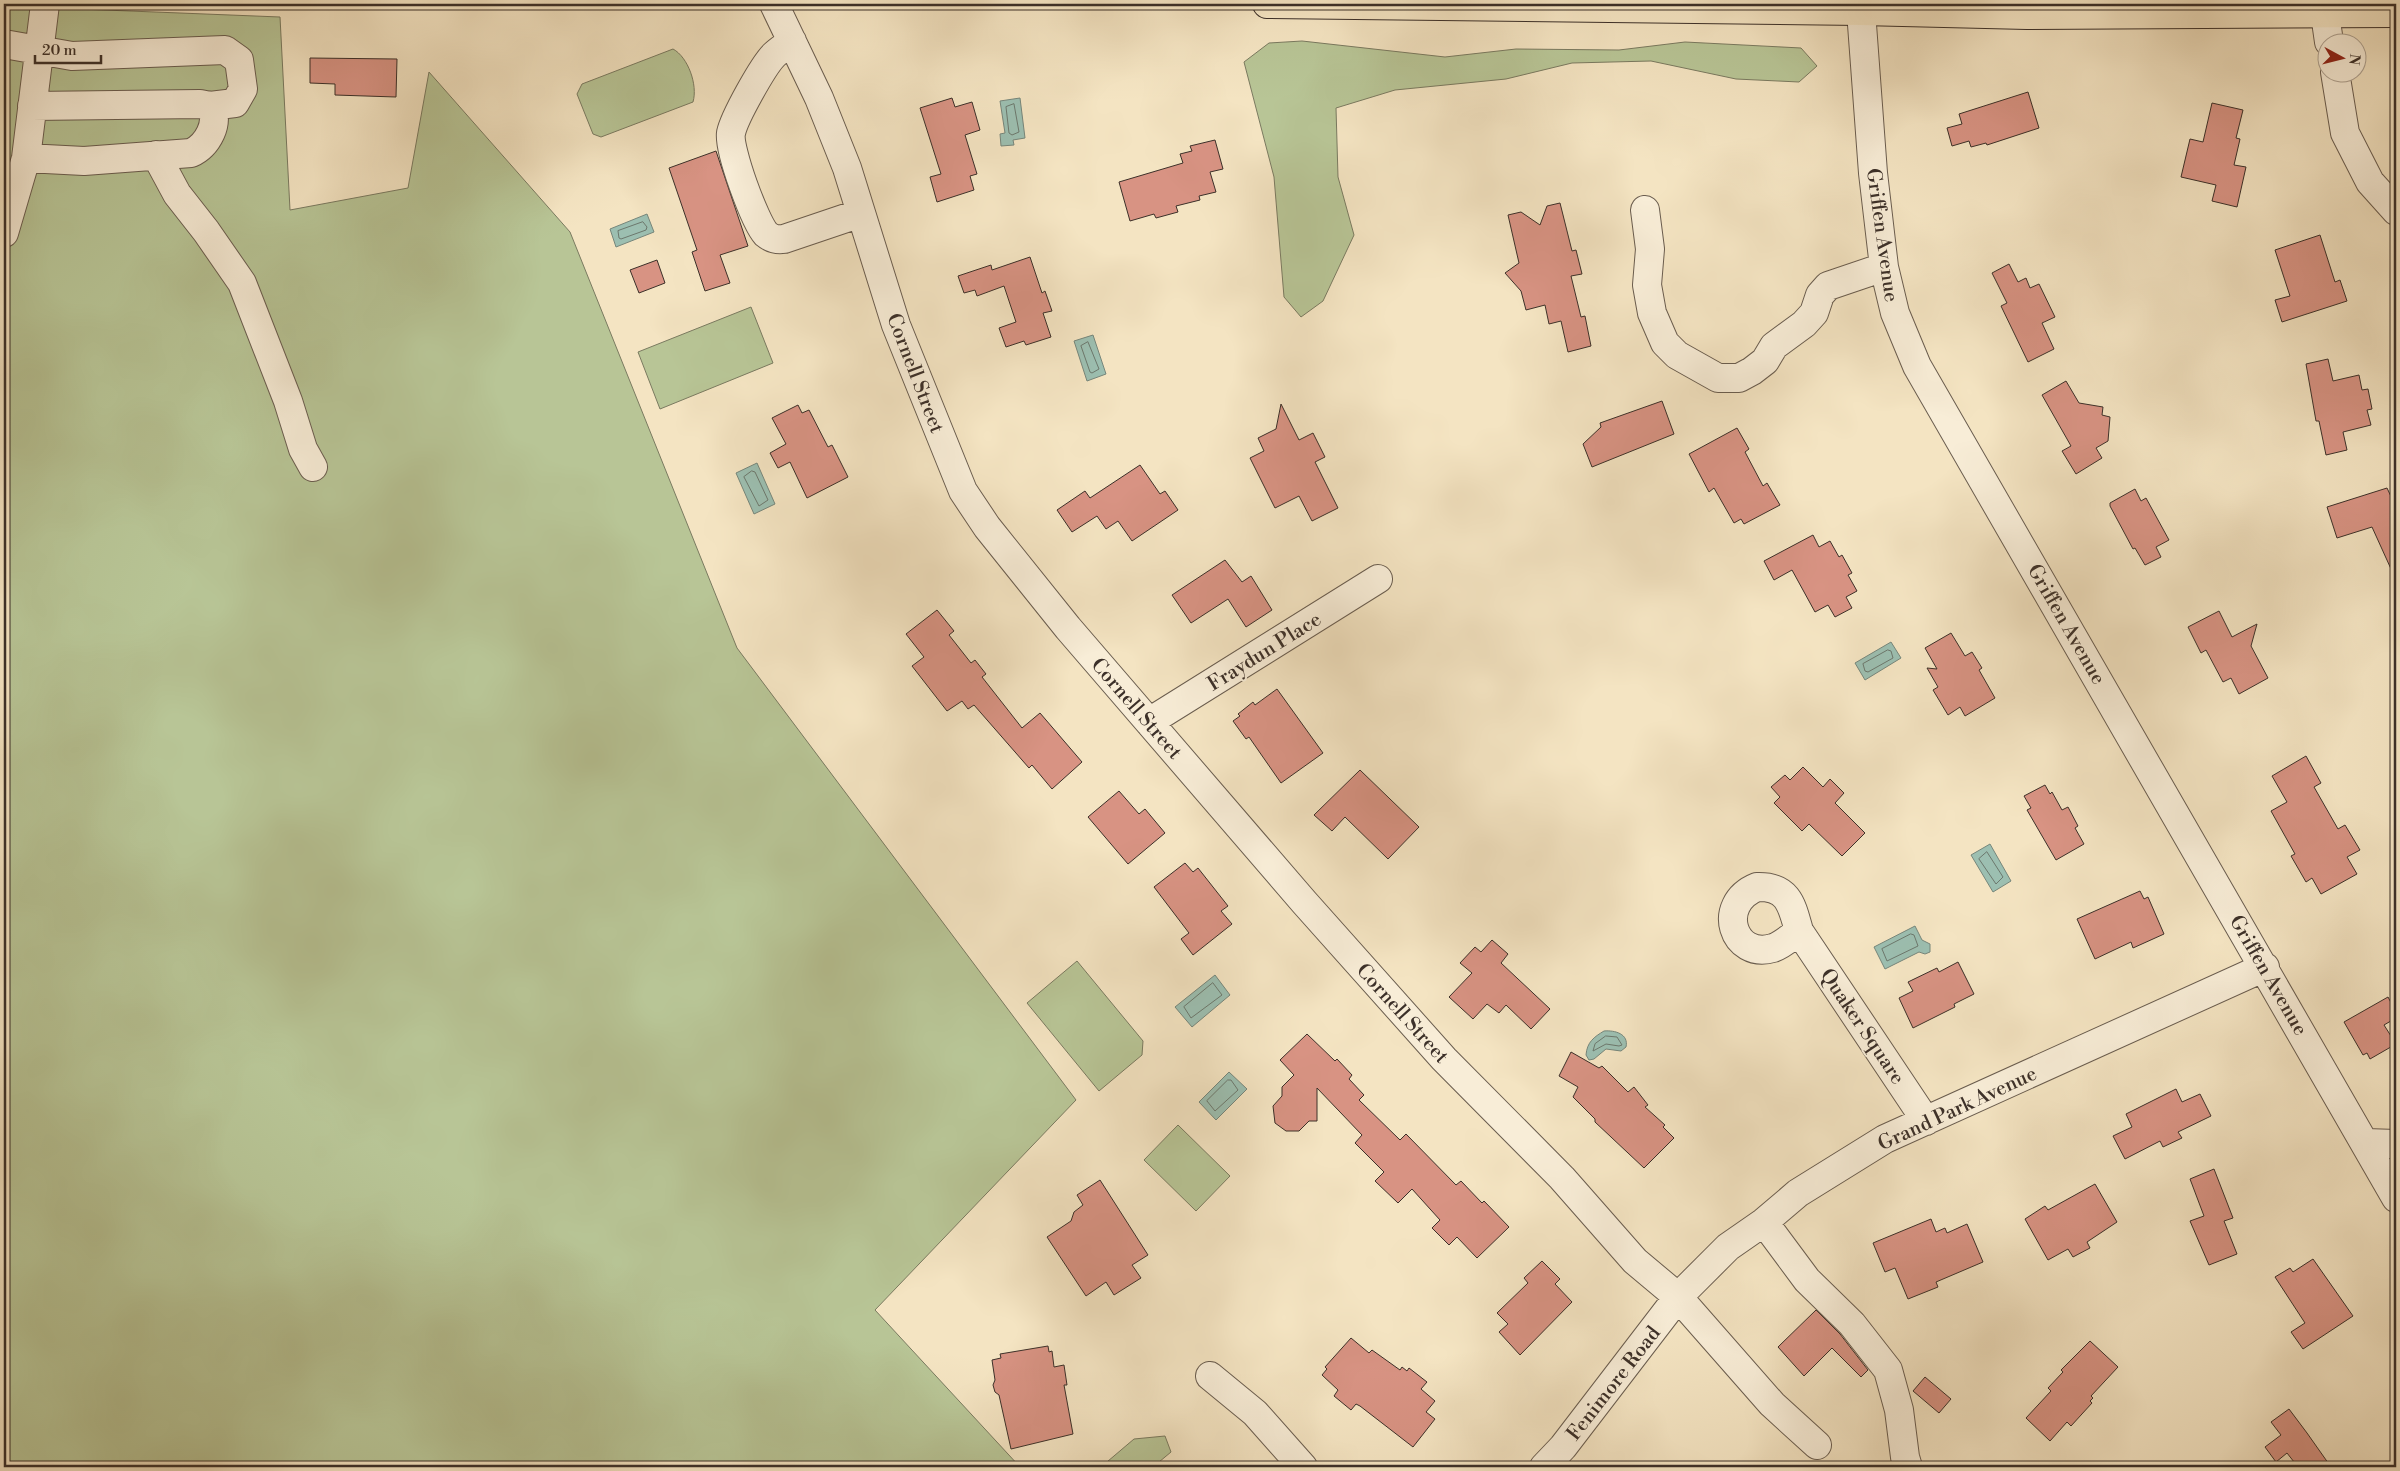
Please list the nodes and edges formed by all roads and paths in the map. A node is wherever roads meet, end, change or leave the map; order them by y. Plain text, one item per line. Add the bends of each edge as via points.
1 (45, 4) edge
2 (774, 4) edge
3 (1267, 4) edge
4 (1459, 6) edge
5 (1564, 6) edge
6 (1861, 10) junction
7 (2396, 13) edge
8 (2324, 14) junction
9 (2328, 32) edge
10 (792, 41) junction
11 (4, 44) edge
12 (39, 50) junction
13 (2337, 82) edge
14 (32, 106) junction
15 (210, 106) junction
16 (156, 156) junction
17 (17, 168) edge
18 (1645, 210) dead end
19 (2396, 211) edge
20 (861, 213) junction
21 (4, 233) edge
22 (1884, 267) junction
23 (313, 467) dead end
24 (1378, 579) dead end
25 (1149, 722) junction
26 (1799, 931) dead end
27 (2265, 967) junction
28 (1926, 1121) junction
29 (2366, 1143) junction
30 (2396, 1144) edge
31 (2396, 1198) edge
32 (1764, 1222) junction
33 (1678, 1297) junction
34 (1210, 1376) dead end
35 (1817, 1445) dead end
36 (1303, 1467) edge
37 (1544, 1467) edge
38 (1908, 1467) edge

1 - 12 street
2 - 10 street, Cornell Street
3 - 4 main road
4 - 5 main road
5 - 6 main road
6 - 8 main road via 2027,15
6 - 22 street, Griffen Avenue via 1873,173
7 - 8 main road
8 - 9 street
10 - 20 street, Cornell Street via 819,98
10 - 20 street via 773,56 760,74 731,134 732,148 748,195 764,232 776,239
11 - 12 street
12 - 14 street
12 - 15 street via 72,56 225,50 239,60 244,89 235,103
13 - 19 street via 2345,133 2370,182
14 - 15 street
14 - 17 street
15 - 16 street via 215,113 214,124 198,150
16 - 17 street
16 - 23 street via 177,194 242,283 303,449
17 - 21 street
18 - 22 street via 1650,249 1647,285 1652,313 1665,343 1677,355 1718,378 1738,378 1765,361 1774,346 1814,313 1820,295 1828,286
20 - 25 street, Cornell Street via 896,325 962,491 1061,620
22 - 27 street, Griffen Avenue via 1894,313 1917,366
24 - 25 street, Fraydun Place
25 - 33 street, Cornell Street via 1444,1059 1562,1178 1635,1261
26 - 28 street, Quaker Square
27 - 28 street, Grand Park Avenue
27 - 29 street, Griffen Avenue
28 - 32 street, Grand Park Avenue via 1885,1140 1807,1188
29 - 30 street
29 - 31 street, Griffen Avenue
32 - 33 street, Grand Park Avenue via 1728,1247
32 - 38 street via 1807,1280 1852,1324 1888,1370 1899,1410
33 - 35 street, Cornell Street via 1772,1404
33 - 37 street, Fenimore Road via 1569,1440
34 - 36 street via 1254,1413

